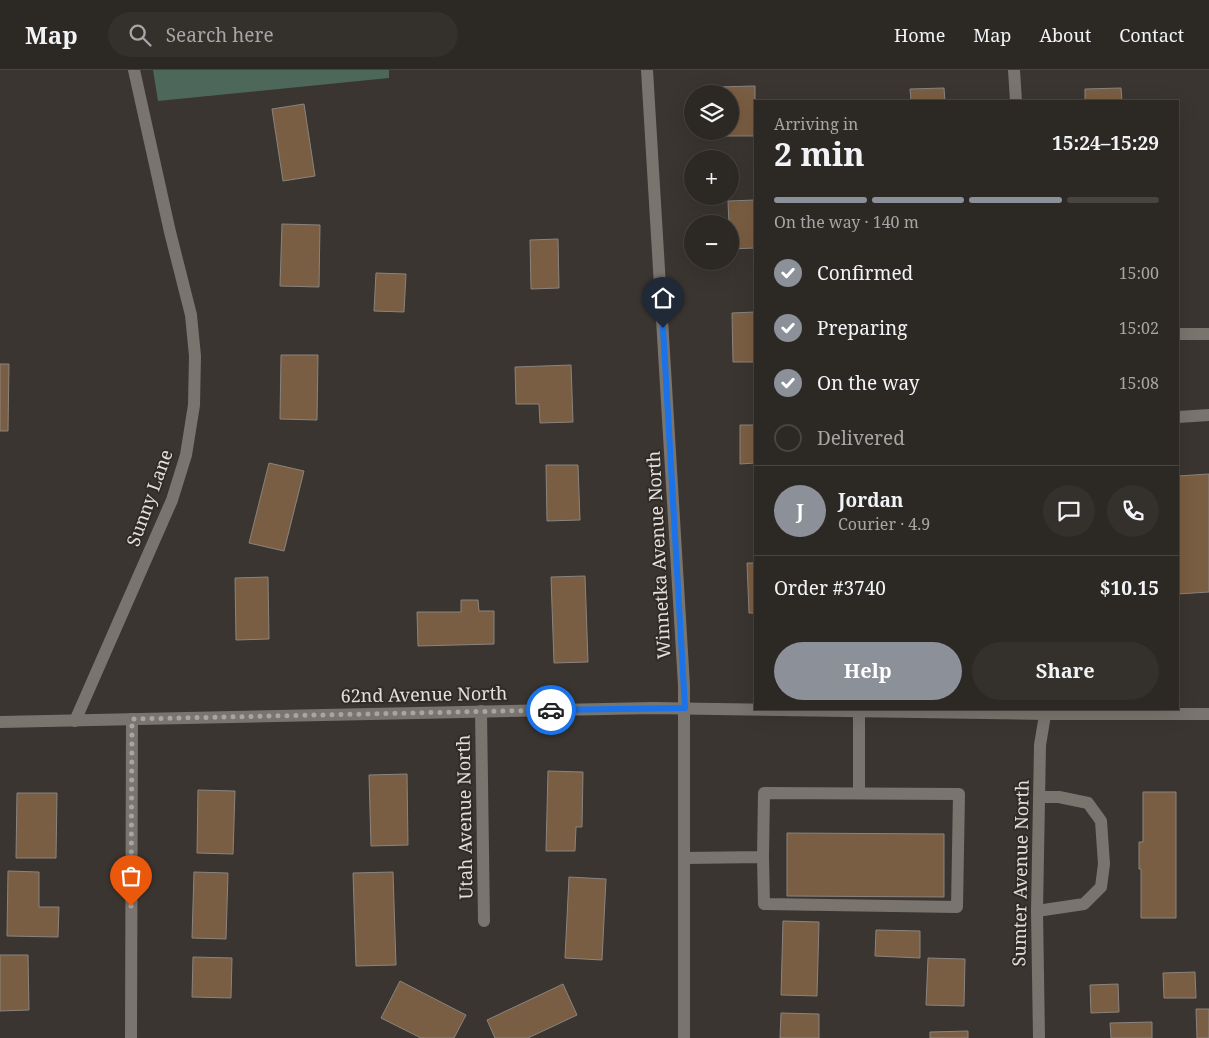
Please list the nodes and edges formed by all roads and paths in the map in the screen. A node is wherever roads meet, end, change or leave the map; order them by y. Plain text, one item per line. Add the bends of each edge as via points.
1 (134, 70) edge
2 (647, 70) edge
3 (1014, 70) edge
4 (1016, 100) edge
5 (1179, 334) edge
6 (1209, 334) edge
7 (1209, 415) edge
8 (1179, 417) edge
9 (685, 708) junction
10 (754, 709) edge
11 (801, 710) edge
12 (481, 711) junction
13 (859, 711) junction
14 (1045, 711) edge
15 (1209, 714) edge
16 (132, 719) junction
17 (75, 721) junction
18 (0, 722) edge
19 (859, 793) junction
20 (1039, 796) junction
21 (763, 857) junction
22 (685, 858) junction
23 (1037, 912) junction
24 (484, 921) dead end
25 (131, 1038) edge
26 (684, 1038) edge
27 (1039, 1038) edge

1 - 17 street, Sunny Lane via 191,316 195,356 194,405 186,455 172,500
2 - 9 street, Winnetka Avenue North
3 - 4 street
5 - 6 street
7 - 8 street
9 - 10 street, 62nd Avenue North
9 - 12 street, 62nd Avenue North
9 - 22 street, Winnetka Avenue North
11 - 13 street, 62nd Avenue North
12 - 16 street, 62nd Avenue North
12 - 24 street, Utah Avenue North
13 - 14 street, 62nd Avenue North
13 - 19 street
14 - 15 street, 62nd Avenue North
14 - 20 street, Sumter Avenue North via 1040,745
16 - 17 street, 62nd Avenue North
16 - 25 street
17 - 18 street, 62nd Avenue North
19 - 21 street via 764,793
19 - 21 street via 958,794 957,906 764,904
20 - 23 street, Sumter Avenue North
20 - 23 street via 1088,803 1101,821 1104,864 1101,887 1084,904
21 - 22 street
22 - 26 street, Winnetka Avenue North
23 - 27 street, Sumter Avenue North

